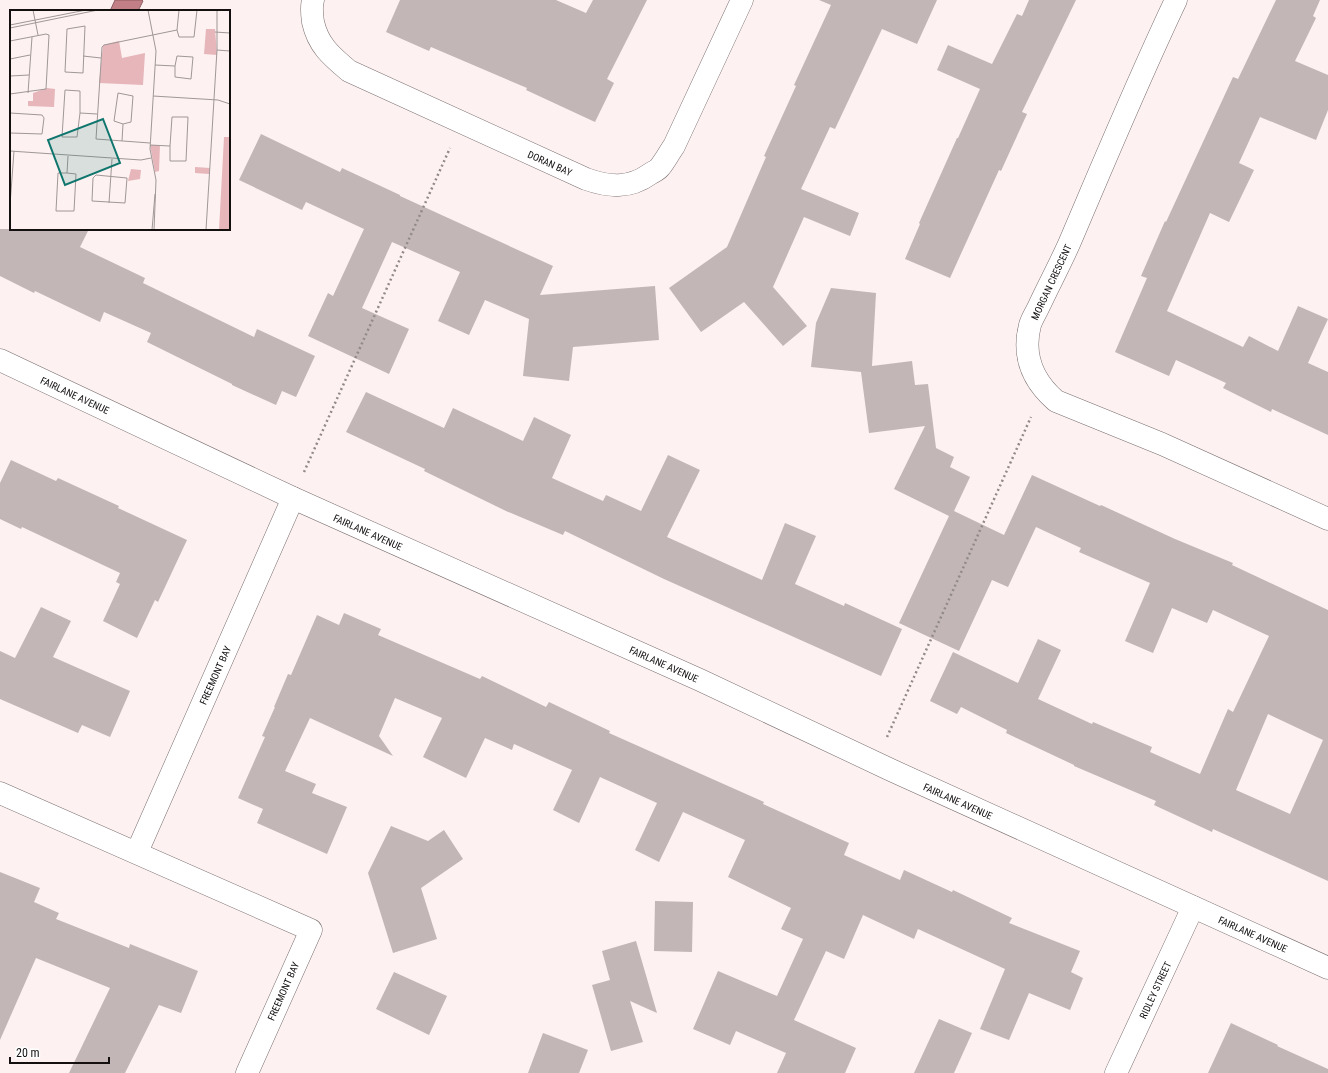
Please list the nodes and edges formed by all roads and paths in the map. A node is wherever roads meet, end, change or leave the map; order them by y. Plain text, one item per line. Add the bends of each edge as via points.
1 (313, 0) edge
2 (742, 0) edge
3 (1176, 0) edge
4 (462, 123) junction
5 (0, 360) edge
6 (1044, 389) junction
7 (293, 498) junction
8 (1328, 519) edge
9 (876, 763) junction
10 (0, 793) edge
11 (137, 852) junction
12 (1193, 907) junction
13 (1328, 968) edge
14 (247, 1073) edge
15 (1116, 1073) edge

1 - 4 street, DORAN BAY via 315,29 322,44 349,71
2 - 4 street, DORAN BAY via 674,146 660,168 642,180 613,186 586,179
3 - 6 street, MORGAN CRESCENT via 1067,250 1030,325 1029,362
4 - 7 path
5 - 7 street, FAIRLANE AVENUE
6 - 8 street, MORGAN CRESCENT via 1056,401 1162,444
6 - 9 path
7 - 9 street, FAIRLANE AVENUE via 700,680
7 - 11 street, FREEMONT BAY
9 - 12 street, FAIRLANE AVENUE
10 - 11 street, FREEMONT BAY
11 - 14 street, FREEMONT BAY via 310,930
12 - 13 street, FAIRLANE AVENUE
12 - 15 street, RIDLEY STREET

